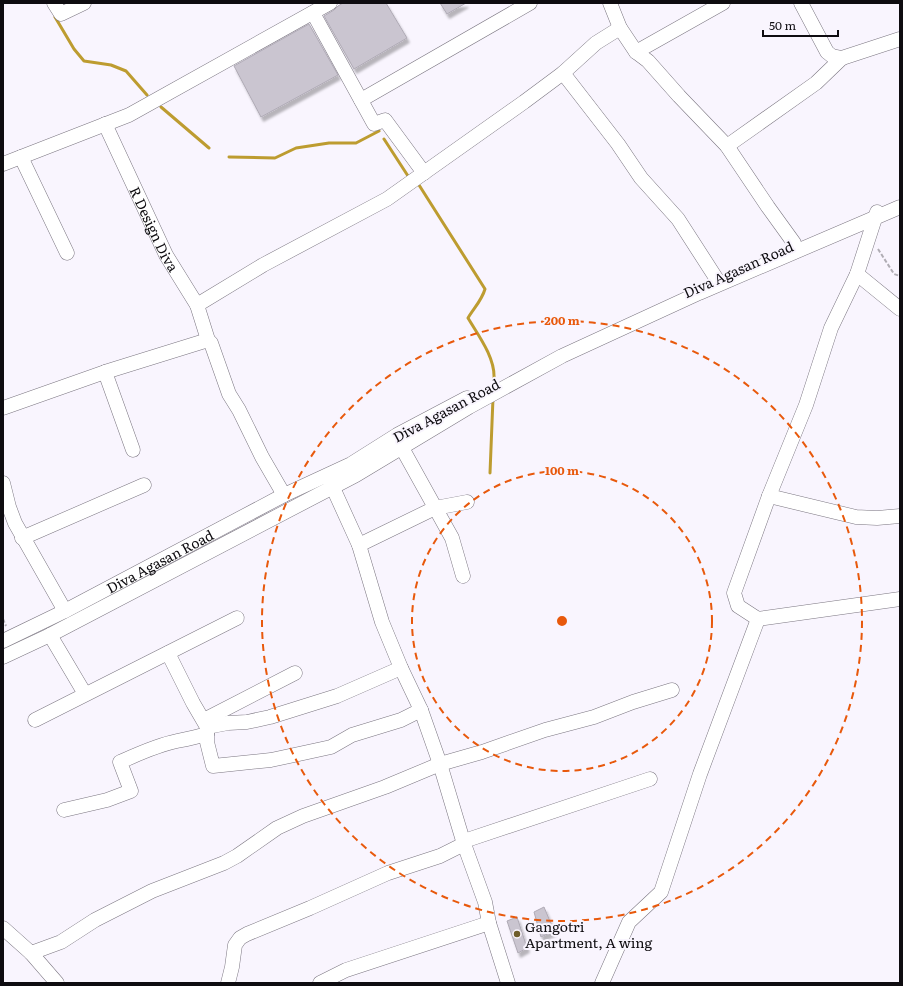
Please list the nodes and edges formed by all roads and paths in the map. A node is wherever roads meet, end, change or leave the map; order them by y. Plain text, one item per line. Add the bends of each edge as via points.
1 (54, 3) edge
2 (84, 3) edge
3 (330, 3) edge
4 (530, 3) edge
5 (610, 3) edge
6 (723, 3) edge
7 (801, 3) edge
8 (313, 13) junction
9 (620, 28) junction
10 (900, 39) edge
11 (636, 52) junction
12 (842, 58) junction
13 (563, 73) junction
14 (361, 100) junction
15 (105, 124) junction
16 (727, 146) junction
17 (21, 157) junction
18 (3, 164) edge
19 (424, 173) junction
20 (900, 200) edge
21 (900, 207) edge
22 (877, 213) junction
23 (869, 237) junction
24 (794, 243) junction
25 (67, 254) dead end
26 (857, 274) junction
27 (900, 276) edge
28 (716, 278) junction
29 (197, 305) junction
30 (900, 309) edge
31 (208, 340) junction
32 (105, 372) junction
33 (3, 408) edge
34 (400, 442) junction
35 (133, 450) dead end
36 (330, 481) junction
37 (3, 483) edge
38 (144, 485) dead end
39 (284, 495) junction
40 (769, 496) junction
41 (467, 502) dead end
42 (435, 508) junction
43 (900, 516) edge
44 (8, 517) edge
45 (22, 538) junction
46 (359, 545) junction
47 (464, 576) dead end
48 (900, 599) edge
49 (65, 611) junction
50 (236, 618) dead end
51 (758, 619) junction
52 (50, 634) junction
53 (3, 641) edge
54 (168, 653) junction
55 (3, 657) edge
56 (401, 668) junction
57 (295, 673) dead end
58 (672, 690) dead end
59 (85, 694) junction
60 (421, 710) junction
61 (35, 720) dead end
62 (206, 727) junction
63 (440, 764) junction
64 (650, 778) dead end
65 (64, 810) dead end
66 (464, 842) junction
67 (489, 923) junction
68 (3, 928) edge
69 (31, 953) junction
70 (57, 983) edge
71 (228, 983) edge
72 (320, 983) edge
73 (508, 983) edge
74 (602, 983) edge

1 - 2 street via 61,14
3 - 8 street
4 - 14 street
5 - 9 street
6 - 11 street
7 - 12 street via 827,52
8 - 14 street
8 - 15 street via 129,115
9 - 11 street
9 - 13 street via 596,43
10 - 12 street
11 - 16 street via 648,61
12 - 16 street via 816,83
13 - 19 street
13 - 28 street via 641,178 678,219
14 - 19 street via 374,124 385,120
15 - 17 street
15 - 29 street, R Design Diva via 166,255
16 - 24 street
17 - 18 street
17 - 25 street
19 - 29 street via 386,199 262,266
20 - 22 street, Diva Agasan Road
21 - 22 street
22 - 23 street
22 - 24 street, Diva Agasan Road
22 - 34 street via 562,356
23 - 26 street
23 - 27 path via 894,274
24 - 28 street, Diva Agasan Road
26 - 30 street
26 - 40 street via 831,328 806,405
28 - 34 street, Diva Agasan Road via 580,338
29 - 31 street, R Design Diva
31 - 32 street
31 - 39 street, R Design Diva via 229,394
32 - 33 street
32 - 35 street
34 - 36 street, Diva Agasan Road via 351,464
34 - 42 street
36 - 39 street, Diva Agasan Road
36 - 46 street
36 - 52 street
37 - 44 street
38 - 45 street
39 - 49 street, Diva Agasan Road
40 - 43 street via 856,517
40 - 51 street via 734,593 738,606
41 - 42 street
42 - 46 street
42 - 47 street via 452,538
44 - 45 street
45 - 49 street
46 - 56 street via 382,622
48 - 51 street
49 - 53 street, Diva Agasan Road
50 - 54 street
51 - 74 street via 700,774 661,892 629,922
52 - 55 street
52 - 59 street
54 - 59 street
54 - 62 street
56 - 60 street
56 - 62 street via 337,696 290,711 247,722
57 - 62 street via 219,711
58 - 63 street via 594,717
59 - 61 street
60 - 62 street via 401,720 352,735 331,747 271,760 213,766
60 - 63 street
62 - 65 street via 184,740 120,762 131,791 107,800
63 - 66 street
63 - 69 street via 303,816 278,828 224,863 152,891 95,920 61,942
64 - 66 street
66 - 67 street via 485,902
66 - 71 street via 440,856 388,873 247,934 235,944
67 - 72 street via 346,970
67 - 73 street
68 - 69 street
69 - 70 street

